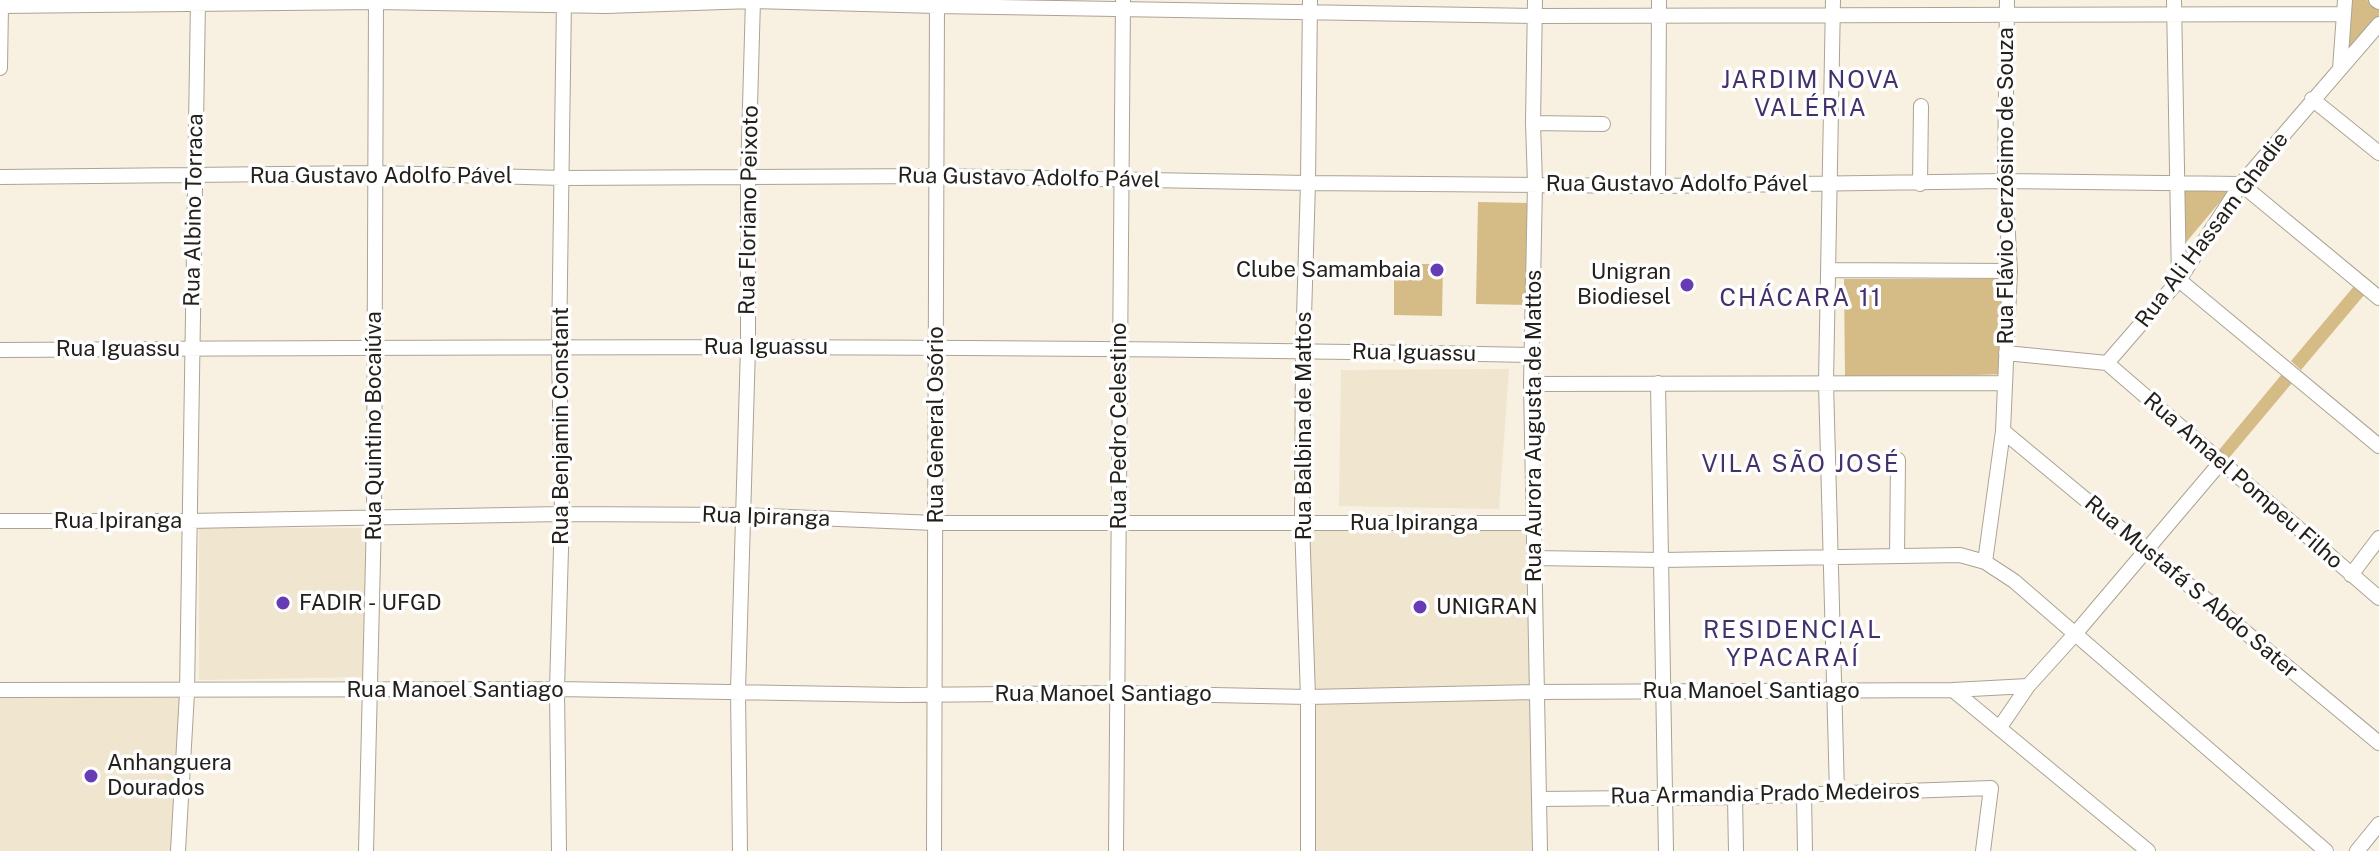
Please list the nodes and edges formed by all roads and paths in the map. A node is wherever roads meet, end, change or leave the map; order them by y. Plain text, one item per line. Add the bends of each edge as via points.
1 (753, 0) edge
2 (376, 1) edge
3 (198, 2) edge
4 (564, 3) edge
5 (937, 3) edge
6 (1123, 5) edge
7 (1, 6) edge
8 (1310, 6) edge
9 (1833, 7) edge
10 (2344, 7) edge
11 (1535, 8) edge
12 (1659, 8) edge
13 (2007, 8) edge
14 (2174, 8) edge
15 (2379, 24) edge
16 (0, 68) edge
17 (2340, 69) junction
18 (2312, 99) junction
19 (1921, 106) dead end
20 (1533, 123) junction
21 (1603, 124) dead end
22 (2379, 153) edge
23 (377, 173) junction
24 (195, 176) junction
25 (936, 176) junction
26 (0, 177) edge
27 (748, 177) junction
28 (563, 178) junction
29 (1121, 178) junction
30 (2005, 181) junction
31 (2178, 182) junction
32 (1308, 183) junction
33 (1535, 184) junction
34 (1831, 184) junction
35 (1920, 184) junction
36 (2241, 184) junction
37 (1658, 186) junction
38 (1828, 270) junction
39 (2010, 271) junction
40 (2179, 280) junction
41 (2379, 298) edge
42 (373, 346) junction
43 (748, 347) junction
44 (192, 348) junction
45 (559, 348) junction
46 (936, 348) junction
47 (1119, 349) junction
48 (0, 350) edge
49 (1303, 350) junction
50 (2006, 353) junction
51 (1531, 355) junction
52 (2107, 363) junction
53 (1658, 383) junction
54 (1826, 383) junction
55 (2004, 383) junction
56 (1531, 384) junction
57 (2003, 431) junction
58 (2379, 446) edge
59 (1898, 460) dead end
60 (2221, 462) junction
61 (562, 514) junction
62 (742, 515) junction
63 (374, 517) junction
64 (0, 521) edge
65 (188, 521) junction
66 (1119, 522) junction
67 (935, 523) junction
68 (1302, 523) junction
69 (1532, 523) junction
70 (2379, 538) edge
71 (2147, 550) junction
72 (1897, 556) junction
73 (1534, 558) junction
74 (1829, 558) junction
75 (1662, 560) junction
76 (1985, 562) junction
77 (2351, 575) junction
78 (2379, 598) edge
79 (2075, 634) junction
80 (2028, 686) junction
81 (557, 689) junction
82 (0, 690) edge
83 (187, 690) junction
84 (1836, 690) junction
85 (1953, 690) junction
86 (370, 691) junction
87 (738, 691) junction
88 (1662, 691) junction
89 (1535, 692) junction
90 (1119, 693) junction
91 (935, 694) junction
92 (1308, 697) junction
93 (2000, 727) junction
94 (2379, 743) edge
95 (1837, 793) junction
96 (1804, 795) junction
97 (1665, 797) junction
98 (1735, 797) junction
99 (1540, 799) junction
100 (2379, 824) edge
101 (178, 851) edge
102 (366, 851) edge
103 (559, 851) edge
104 (740, 851) edge
105 (934, 851) edge
106 (1116, 851) edge
107 (1308, 851) edge
108 (1540, 851) edge
109 (1666, 851) edge
110 (1736, 851) edge
111 (1805, 851) edge
112 (1983, 851) edge
113 (2148, 851) edge
114 (2326, 851) edge
115 (2357, 851) edge

1 - 4 street
1 - 5 street
1 - 27 street, Rua Floriano Peixoto
2 - 3 street
2 - 4 street
2 - 23 street, Rua Quintino Bocaiúva
3 - 7 street
3 - 24 street, Rua Albino Torraca
4 - 28 street, Rua Benjamin Constant
5 - 6 street
5 - 25 street, Rua General Osório
6 - 8 street
6 - 29 street, Rua Pedro Celestino
7 - 16 street
8 - 11 street
8 - 32 street, Rua Balbina de Mattos
9 - 12 street
9 - 13 street
9 - 34 street
10 - 14 street
10 - 17 street
11 - 12 street
11 - 20 street, Rua Aurora Augusta de Mattos
12 - 37 street
13 - 14 street
13 - 30 street, Rua Flávio Cerzósimo de Souza
14 - 31 street
15 - 17 street, Rua Ali Hassam Ghadie
17 - 18 street, Rua Ali Hassam Ghadie
18 - 22 street
18 - 36 street, Rua Ali Hassam Ghadie
19 - 35 street
20 - 21 street
20 - 33 street, Rua Aurora Augusta de Mattos
23 - 24 street, Rua Gustavo Adolfo Pável
23 - 28 street, Rua Gustavo Adolfo Pável
23 - 42 street, Rua Quintino Bocaiúva
24 - 26 street, Rua Gustavo Adolfo Pável
24 - 44 street, Rua Albino Torraca
25 - 27 street, Rua Gustavo Adolfo Pável
25 - 29 street, Rua Gustavo Adolfo Pável
25 - 46 street, Rua General Osório
27 - 28 street, Rua Gustavo Adolfo Pável
27 - 43 street, Rua Floriano Peixoto
28 - 45 street, Rua Benjamin Constant
29 - 32 street, Rua Gustavo Adolfo Pável
29 - 47 street, Rua Pedro Celestino
30 - 31 street, Rua Gustavo Adolfo Pável
30 - 35 street, Rua Gustavo Adolfo Pável
30 - 39 street, Rua Flávio Cerzósimo de Souza
31 - 36 street, Rua Gustavo Adolfo Pável
31 - 40 street
32 - 33 street, Rua Gustavo Adolfo Pável
32 - 49 street, Rua Balbina de Mattos
33 - 37 street, Rua Gustavo Adolfo Pável
33 - 51 street, Rua Aurora Augusta de Mattos
34 - 35 street, Rua Gustavo Adolfo Pável
34 - 37 street, Rua Gustavo Adolfo Pável
34 - 38 street
36 - 40 street, Rua Ali Hassam Ghadie
36 - 41 street
38 - 39 street
38 - 54 street
39 - 50 street, Rua Flávio Cerzósimo de Souza
40 - 52 street, Rua Ali Hassam Ghadie
40 - 58 street
42 - 44 street, Rua Iguassu
42 - 45 street, Rua Iguassu
42 - 63 street, Rua Quintino Bocaiúva
43 - 45 street, Rua Iguassu
43 - 46 street, Rua Iguassu
43 - 62 street, Rua Floriano Peixoto
44 - 48 street, Rua Iguassu
44 - 65 street, Rua Albino Torraca
45 - 61 street, Rua Benjamin Constant
46 - 47 street, Rua Iguassu
46 - 67 street, Rua General Osório
47 - 49 street, Rua Iguassu
47 - 66 street, Rua Pedro Celestino
49 - 51 street, Rua Iguassu
49 - 68 street, Rua Balbina de Mattos
50 - 52 street
50 - 55 street, Rua Flávio Cerzósimo de Souza
51 - 56 street, Rua Aurora Augusta de Mattos
52 - 60 street, Rua Amael Pompeu Filho
53 - 54 street
53 - 56 street
53 - 75 street
54 - 55 street
54 - 74 street
55 - 57 street, Rua Flávio Cerzósimo de Souza
56 - 69 street, Rua Aurora Augusta de Mattos
57 - 71 street, Rua Mustafá S Abdo Sater
57 - 76 street, Rua Flávio Cerzósimo de Souza
59 - 72 street
60 - 71 street
60 - 77 street, Rua Amael Pompeu Filho
61 - 62 street, Rua Ipiranga
61 - 63 street, Rua Ipiranga
61 - 81 street, Rua Benjamin Constant
62 - 67 street, Rua Ipiranga
62 - 87 street, Rua Floriano Peixoto
63 - 65 street, Rua Ipiranga
63 - 86 street, Rua Quintino Bocaiúva
64 - 65 street, Rua Ipiranga
65 - 83 street, Rua Albino Torraca
66 - 67 street, Rua Ipiranga
66 - 68 street, Rua Ipiranga
66 - 90 street, Rua Pedro Celestino
67 - 91 street, Rua General Osório
68 - 69 street, Rua Ipiranga
68 - 92 street, Rua Balbina de Mattos
69 - 73 street, Rua Aurora Augusta de Mattos
70 - 77 street
71 - 79 street
71 - 94 street, Rua Mustafá S Abdo Sater
72 - 74 street
72 - 76 street via 1960,555
73 - 75 street
73 - 89 street, Rua Aurora Augusta de Mattos
74 - 75 street
74 - 84 street
75 - 88 street
76 - 79 street
77 - 78 street, Rua Amael Pompeu Filho
79 - 80 street
79 - 114 street
80 - 85 street, Rua Manoel Santiago
80 - 93 street
81 - 86 street, Rua Manoel Santiago
81 - 87 street, Rua Manoel Santiago
81 - 103 street, Rua Benjamin Constant
82 - 83 street, Rua Manoel Santiago
83 - 86 street, Rua Manoel Santiago
83 - 101 street, Rua Albino Torraca
84 - 85 street, Rua Manoel Santiago
84 - 88 street, Rua Manoel Santiago
84 - 95 street
85 - 93 street
86 - 102 street, Rua Quintino Bocaiúva
87 - 91 street, Rua Manoel Santiago
87 - 104 street, Rua Floriano Peixoto
88 - 89 street, Rua Manoel Santiago
88 - 97 street
89 - 92 street, Rua Manoel Santiago
89 - 99 street, Rua Aurora Augusta de Mattos
90 - 91 street, Rua Manoel Santiago
90 - 92 street, Rua Manoel Santiago
90 - 106 street, Rua Pedro Celestino
91 - 105 street, Rua General Osório
92 - 107 street, Rua Balbina de Mattos
93 - 113 street
95 - 96 street, Rua Armandia Prado Medeiros
95 - 112 street, Rua Armandia Prado Medeiros via 1991,788
96 - 98 street, Rua Armandia Prado Medeiros
96 - 111 street
97 - 98 street, Rua Armandia Prado Medeiros
97 - 99 street, Rua Armandia Prado Medeiros
97 - 109 street
98 - 110 street
99 - 108 street, Rua Aurora Augusta de Mattos
100 - 115 street

